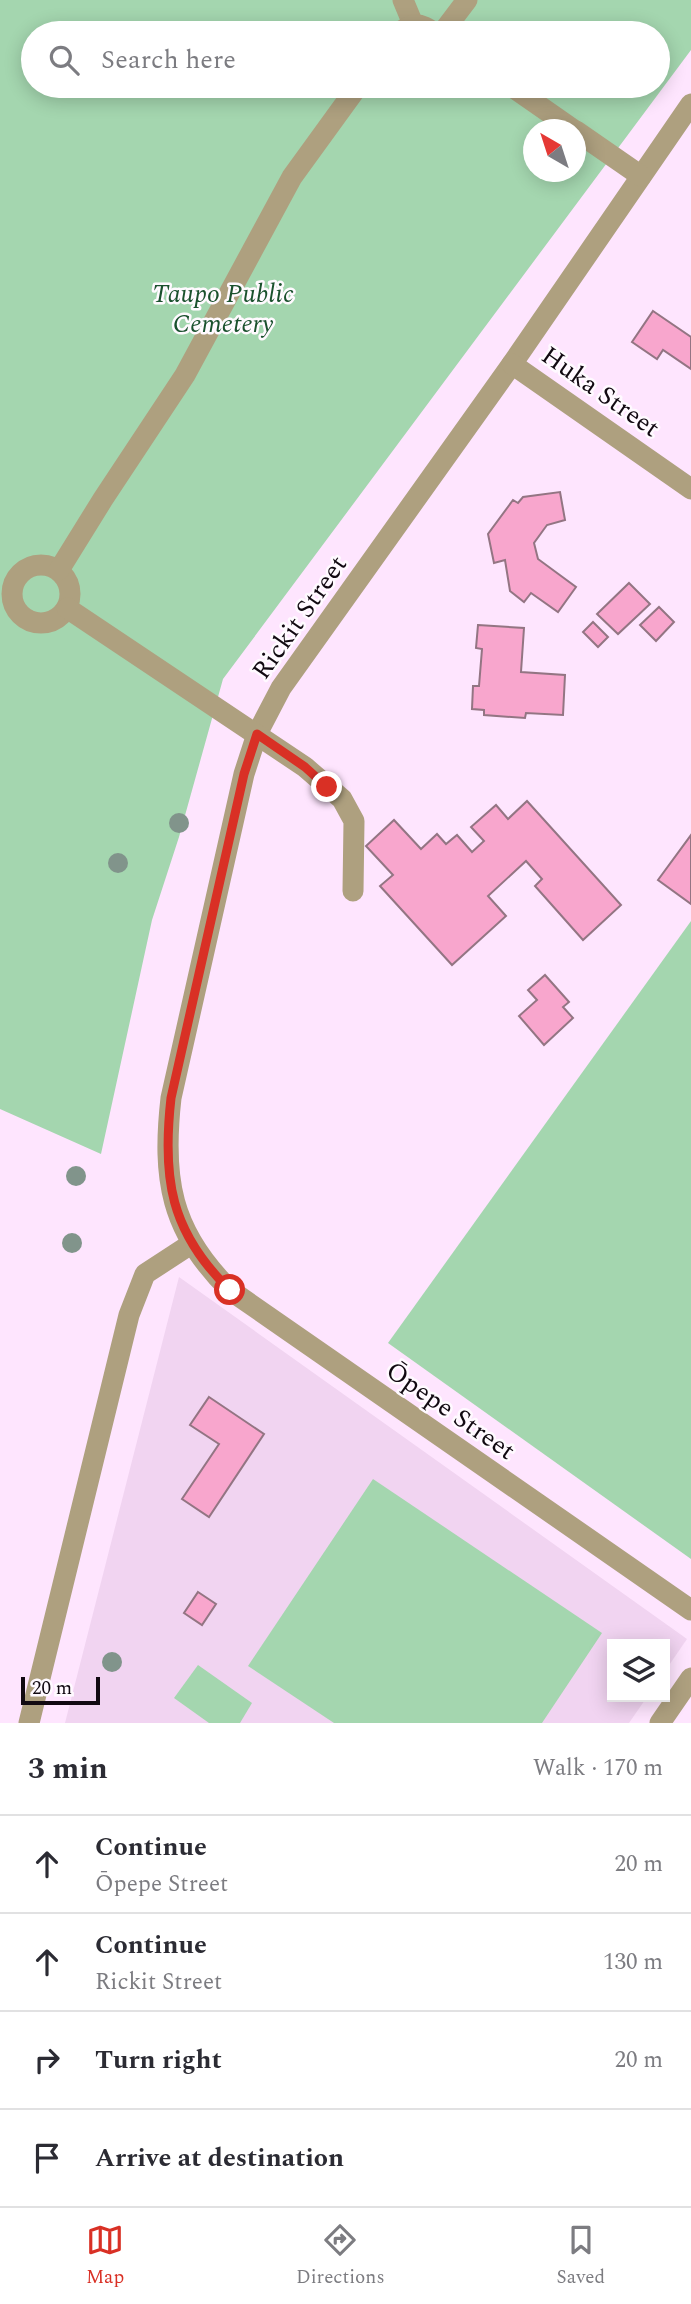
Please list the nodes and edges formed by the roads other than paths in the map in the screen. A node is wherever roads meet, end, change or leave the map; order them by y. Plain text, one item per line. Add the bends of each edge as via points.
1 (403, 0) edge
2 (467, 0) edge
3 (404, 21) edge
4 (451, 21) edge
5 (349, 98) edge
6 (528, 98) edge
7 (691, 104) edge
8 (559, 119) edge
9 (586, 138) edge
10 (641, 176) junction
11 (512, 363) junction
12 (691, 489) edge
13 (59, 570) junction
14 (67, 608) junction
15 (257, 734) junction
16 (353, 891) dead end
17 (191, 1244) junction
18 (691, 1610) edge
19 (691, 1678) edge
20 (29, 1723) edge
21 (660, 1723) edge

1 - 3 street
2 - 4 street
5 - 13 street via 292,177 185,374
6 - 8 street
7 - 10 street, Rickit Street
9 - 10 street
10 - 11 street, Rickit Street
11 - 12 street, Huka Street
11 - 15 street, Rickit Street via 281,688
13 - 14 street via 70,587
13 - 14 street via 34,565 22,571 11,594 14,607 34,623 58,618
14 - 15 street
15 - 16 street via 342,799 354,821
15 - 17 street, Rickit Street via 171,1098 169,1179 175,1208
17 - 18 street, Ōpepe Street via 230,1290
17 - 20 street via 145,1274 128,1315
19 - 21 street

